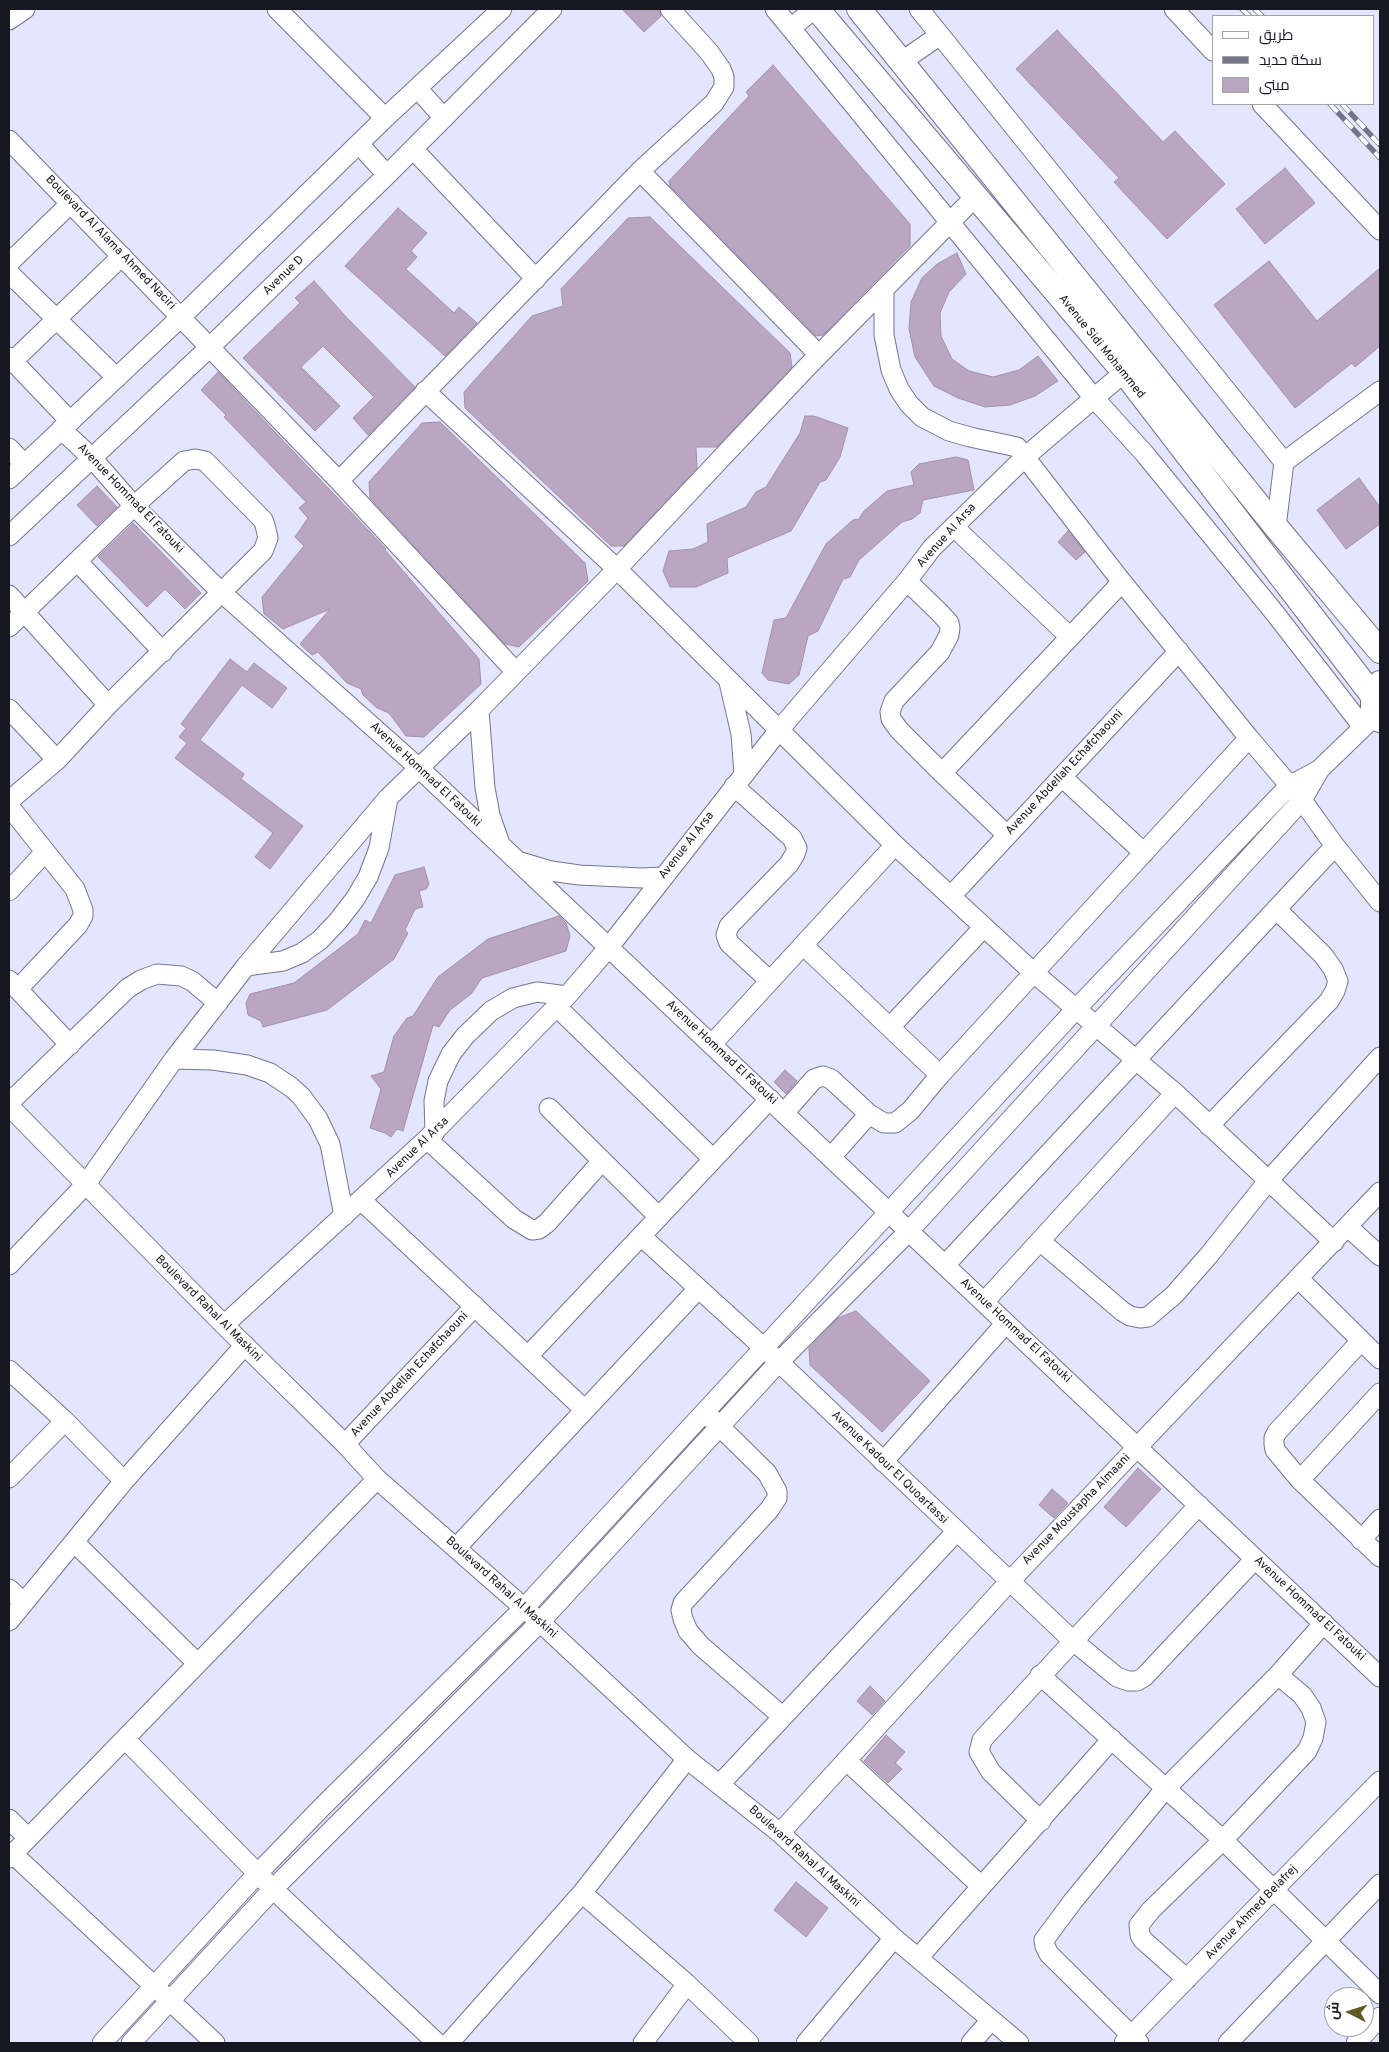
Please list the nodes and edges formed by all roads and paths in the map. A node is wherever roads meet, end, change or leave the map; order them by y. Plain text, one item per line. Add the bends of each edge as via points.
1 (24, 9) edge
2 (277, 9) edge
3 (502, 9) edge
4 (552, 9) edge
5 (670, 9) edge
6 (775, 9) edge
7 (816, 9) edge
8 (860, 9) edge
9 (919, 9) edge
10 (1174, 9) edge
11 (9, 20) edge
12 (791, 28) junction
13 (940, 35) junction
14 (1212, 50) edge
15 (901, 62) junction
16 (416, 88) junction
17 (1263, 105) edge
18 (385, 118) junction
19 (444, 118) junction
20 (9, 140) edge
21 (359, 144) junction
22 (413, 149) junction
23 (640, 171) junction
24 (387, 175) junction
25 (975, 197) junction
26 (71, 203) junction
27 (949, 222) junction
28 (1380, 230) edge
29 (122, 256) junction
30 (9, 263) edge
31 (9, 273) edge
32 (536, 279) junction
33 (884, 289) junction
34 (182, 316) junction
35 (56, 319) junction
36 (211, 346) junction
37 (819, 355) junction
38 (11, 359) edge
39 (1132, 365) junction
40 (117, 378) junction
41 (1380, 390) edge
42 (426, 391) junction
43 (1094, 398) junction
44 (66, 425) junction
45 (9, 448) edge
46 (1025, 457) junction
47 (92, 458) junction
48 (1284, 462) junction
49 (24, 464) junction
50 (9, 479) edge
51 (339, 481) junction
52 (134, 506) junction
53 (954, 527) junction
54 (1276, 527) junction
55 (9, 536) edge
56 (77, 561) junction
57 (617, 569) junction
58 (907, 581) junction
59 (1122, 582) junction
60 (221, 592) junction
61 (9, 595) edge
62 (24, 612) junction
63 (9, 627) edge
64 (1070, 637) junction
65 (1178, 651) junction
66 (1380, 651) edge
67 (163, 652) junction
68 (515, 672) junction
69 (728, 679) junction
70 (108, 705) junction
71 (1375, 708) edge
72 (9, 709) edge
73 (480, 710) junction
74 (779, 730) junction
75 (1249, 738) junction
76 (57, 760) junction
77 (419, 768) junction
78 (942, 773) junction
79 (1062, 776) junction
80 (739, 780) junction
81 (1296, 793) junction
82 (388, 798) junction
83 (9, 801) edge
84 (9, 806) edge
85 (1007, 835) junction
86 (500, 844) junction
87 (895, 844) junction
88 (1335, 846) junction
89 (45, 852) junction
90 (1144, 853) junction
91 (518, 861) junction
92 (662, 877) junction
93 (9, 891) edge
94 (951, 896) junction
95 (1380, 902) edge
96 (1276, 909) junction
97 (984, 926) junction
98 (803, 945) junction
99 (609, 947) junction
100 (246, 966) junction
101 (1034, 973) junction
102 (770, 981) junction
103 (13, 984) edge
104 (562, 1002) junction
105 (218, 1003) junction
106 (1076, 1009) junction
107 (890, 1027) junction
108 (1097, 1027) junction
109 (712, 1044) junction
110 (70, 1045) junction
111 (1380, 1056) edge
112 (174, 1059) junction
113 (1135, 1059) junction
114 (940, 1075) junction
115 (1175, 1094) junction
116 (770, 1100) junction
117 (9, 1104) edge
118 (549, 1108) dead end
119 (784, 1113) junction
120 (869, 1114) junction
121 (1209, 1126) junction
122 (431, 1136) junction
123 (831, 1157) junction
124 (713, 1159) junction
125 (602, 1161) junction
126 (1268, 1181) junction
127 (86, 1184) junction
128 (1380, 1192) edge
129 (362, 1201) junction
130 (889, 1212) junction
131 (344, 1216) junction
132 (659, 1217) junction
133 (1348, 1227) junction
134 (909, 1231) junction
135 (641, 1236) junction
136 (1040, 1241) junction
137 (1334, 1242) junction
138 (1380, 1256) edge
139 (9, 1264) edge
140 (945, 1265) junction
141 (1298, 1278) junction
142 (698, 1289) junction
143 (984, 1302) junction
144 (475, 1306) junction
145 (1006, 1323) junction
146 (224, 1325) junction
147 (1361, 1341) junction
148 (244, 1346) junction
149 (764, 1348) junction
150 (528, 1356) junction
151 (1380, 1359) edge
152 (778, 1363) junction
153 (9, 1370) edge
154 (1380, 1393) edge
155 (585, 1410) junction
156 (705, 1412) junction
157 (65, 1421) junction
158 (720, 1427) junction
159 (345, 1444) junction
160 (1138, 1447) junction
161 (883, 1462) junction
162 (9, 1478) edge
163 (377, 1479) junction
164 (1300, 1480) junction
165 (124, 1481) junction
166 (1199, 1505) junction
167 (1380, 1519) edge
168 (956, 1532) junction
169 (1360, 1540) junction
170 (74, 1542) junction
171 (456, 1548) junction
172 (1380, 1557) edge
173 (1255, 1559) junction
174 (1010, 1581) junction
175 (9, 1589) edge
176 (24, 1603) junction
177 (524, 1608) junction
178 (9, 1621) edge
179 (540, 1622) junction
180 (1324, 1623) junction
181 (1072, 1640) junction
182 (198, 1663) junction
183 (1040, 1675) junction
184 (1278, 1675) junction
185 (1380, 1677) edge
186 (783, 1717) junction
187 (125, 1739) junction
188 (1112, 1740) junction
189 (686, 1760) junction
190 (847, 1761) junction
191 (1380, 1781) edge
192 (720, 1784) junction
193 (1165, 1789) junction
194 (9, 1819) edge
195 (1041, 1821) junction
196 (780, 1834) junction
197 (27, 1837) junction
198 (1223, 1840) junction
199 (11, 1856) edge
200 (258, 1873) junction
201 (1380, 1884) edge
202 (981, 1886) junction
203 (274, 1889) junction
204 (1274, 1891) junction
205 (582, 1893) junction
206 (894, 1938) junction
207 (1326, 1942) junction
208 (918, 1958) junction
209 (1187, 1979) junction
210 (687, 1984) junction
211 (154, 1985) junction
212 (1380, 1994) edge
213 (171, 2001) junction
214 (1380, 2017) edge
215 (991, 2020) junction
216 (1132, 2041) edge
217 (102, 2043) edge
218 (131, 2043) edge
219 (215, 2043) edge
220 (437, 2043) edge
221 (449, 2043) edge
222 (643, 2043) edge
223 (749, 2043) edge
224 (806, 2043) edge
225 (972, 2043) edge
226 (1019, 2043) edge
227 (1228, 2043) edge
228 (1356, 2043) edge

1 - 11 street
2 - 18 street
3 - 16 street
4 - 19 street, Avenue D
5 - 23 street via 721,69 724,87 714,103
6 - 12 street
7 - 12 street
7 - 25 main road, Avenue Sidi Mohammed
8 - 15 main road, Avenue Sidi Mohammed
9 - 13 street
10 - 14 street
12 - 27 street
13 - 15 street
13 - 48 street
15 - 39 main road, Avenue Sidi Mohammed
16 - 18 street
16 - 19 street
17 - 28 street
18 - 21 street
19 - 22 street, Avenue D
20 - 26 street, Boulevard Al Alama Ahmed Naciri
21 - 24 street
21 - 34 street
22 - 24 street, Avenue D
22 - 32 street
23 - 32 street
23 - 37 street
24 - 36 street, Avenue D
25 - 27 street
25 - 39 main road, Avenue Sidi Mohammed
26 - 29 street, Boulevard Al Alama Ahmed Naciri
26 - 30 street
27 - 33 street
27 - 43 street
29 - 34 street, Boulevard Al Alama Ahmed Naciri
29 - 35 street
31 - 35 street
32 - 42 street
33 - 37 street
33 - 46 street via 884,334 891,370 909,404 939,427 970,438 1017,448
34 - 36 street, Boulevard Al Alama Ahmed Naciri
34 - 40 street
35 - 38 street
35 - 40 street
36 - 47 street, Avenue D
36 - 51 street, Boulevard Al Alama Ahmed Naciri
37 - 57 street
38 - 44 street, Avenue Hommad El Fatouki
39 - 43 street, Avenue Al Arsa
39 - 54 main road, Avenue Sidi Mohammed
39 - 71 main road, Avenue Sidi Mohammed
40 - 44 street
41 - 48 street
42 - 51 street
42 - 57 street
43 - 46 street, Avenue Al Arsa
43 - 71 street via 1144,453 1274,612
44 - 47 street, Avenue Hommad El Fatouki
44 - 49 street
45 - 49 street
46 - 53 street, Avenue Al Arsa
46 - 59 street
47 - 52 street, Avenue Hommad El Fatouki
47 - 55 street, Avenue D
48 - 54 street
49 - 50 street
51 - 68 street, Boulevard Al Alama Ahmed Naciri
52 - 56 street
52 - 60 street, Avenue Hommad El Fatouki
52 - 60 street via 184,461 200,459 211,467 263,520 268,538 263,551
53 - 58 street, Avenue Al Arsa via 932,548
53 - 64 street
54 - 66 main road, Avenue Sidi Mohammed
56 - 62 street
56 - 67 street
57 - 68 street
57 - 69 street
58 - 74 street, Avenue Al Arsa
58 - 78 street via 940,613 950,628 940,652 894,701 891,719
59 - 64 street
59 - 65 street
60 - 67 street
60 - 77 street, Avenue Hommad El Fatouki
61 - 62 street
62 - 63 street
62 - 70 street
64 - 78 street
65 - 75 street
65 - 79 street, Avenue Abdellah Echafchaouni
67 - 70 street
68 - 73 street
69 - 74 street
69 - 80 street via 741,734
70 - 76 street
71 - 81 street
72 - 76 street
73 - 77 street
73 - 86 street via 484,788
74 - 80 street, Avenue Al Arsa
74 - 87 street
75 - 81 street
75 - 90 street
76 - 83 street
77 - 82 street
77 - 86 street, Avenue Hommad El Fatouki
78 - 85 street
79 - 85 street, Avenue Abdellah Echafchaouni
79 - 90 street
80 - 92 street, Avenue Al Arsa
80 - 102 street via 792,838 797,848 789,864 729,926 726,935 728,943
81 - 88 street
81 - 106 street
81 - 108 street
82 - 100 street
82 - 100 street via 379,848 368,877 338,921 302,953 283,961
84 - 89 street
85 - 94 street, Avenue Abdellah Echafchaouni
86 - 91 street, Avenue Hommad El Fatouki
87 - 94 street
87 - 98 street
88 - 95 street
88 - 96 street
89 - 93 street
89 - 103 street via 75,890 83,916 78,925
90 - 101 street
91 - 92 street via 580,875
91 - 99 street, Avenue Hommad El Fatouki
92 - 99 street, Avenue Al Arsa
94 - 97 street
96 - 113 street
96 - 121 street via 1333,969 1338,981 1335,991
97 - 101 street
97 - 107 street
98 - 102 street
98 - 107 street
99 - 104 street, Avenue Al Arsa
99 - 109 street, Avenue Hommad El Fatouki
100 - 105 street
101 - 106 street
101 - 114 street
102 - 109 street
103 - 110 street
104 - 122 street, Avenue Al Arsa
104 - 122 street via 538,992 513,998 491,1011 465,1036 451,1054 438,1081
104 - 124 street
105 - 110 street via 192,981 181,976 157,974 128,988
105 - 112 street
106 - 108 street
106 - 130 street
107 - 114 street
108 - 113 street
108 - 134 street
109 - 116 street, Avenue Hommad El Fatouki
110 - 117 street
111 - 126 street
112 - 127 street
112 - 131 street via 247,1065 270,1073 291,1087 318,1119 330,1144
113 - 115 street
113 - 140 street
114 - 120 street via 910,1111 895,1123 884,1123
115 - 121 street
115 - 136 street
116 - 119 street, Avenue Hommad El Fatouki
116 - 124 street
117 - 127 street, Boulevard Rahal Al Maskini
118 - 125 street
119 - 120 street via 814,1079 823,1076 831,1079
119 - 123 street, Avenue Hommad El Fatouki
120 - 123 street
121 - 126 street
122 - 125 street via 514,1219 532,1230 547,1223
122 - 129 street, Avenue Al Arsa
123 - 130 street, Avenue Hommad El Fatouki
124 - 132 street
125 - 132 street
126 - 136 street via 1210,1255 1148,1317 1130,1316 1122,1311
126 - 137 street
127 - 139 street
127 - 146 street, Boulevard Rahal Al Maskini
128 - 133 street, Avenue Moustapha Almaani
129 - 131 street, Avenue Al Arsa
129 - 144 street
130 - 134 street, Avenue Hommad El Fatouki
130 - 149 street
131 - 146 street, Avenue Al Arsa
132 - 135 street
133 - 137 street, Avenue Moustapha Almaani
133 - 138 street
134 - 140 street, Avenue Hommad El Fatouki
134 - 152 street
135 - 142 street, Avenue Kadour El Quoartassi
135 - 150 street
136 - 143 street
137 - 141 street, Avenue Moustapha Almaani
140 - 143 street, Avenue Hommad El Fatouki
141 - 147 street
141 - 160 street, Avenue Moustapha Almaani
142 - 149 street, Avenue Kadour El Quoartassi
142 - 155 street
143 - 145 street, Avenue Hommad El Fatouki
144 - 150 street
144 - 159 street, Avenue Abdellah Echafchaouni
145 - 160 street, Avenue Hommad El Fatouki
145 - 161 street
146 - 148 street, Boulevard Rahal Al Maskini
147 - 151 street
147 - 164 street via 1274,1438 1276,1450
148 - 159 street, Boulevard Rahal Al Maskini
148 - 165 street
149 - 152 street, Avenue Kadour El Quoartassi
149 - 156 street
150 - 155 street
152 - 158 street
152 - 161 street, Avenue Kadour El Quoartassi
153 - 157 street
154 - 164 street
155 - 171 street
156 - 158 street
156 - 177 street
157 - 162 street
157 - 165 street
158 - 179 street
158 - 186 street via 767,1473 777,1491 777,1498 683,1603 681,1610 688,1631 701,1646
159 - 163 street, Boulevard Rahal Al Maskini
160 - 166 street, Avenue Hommad El Fatouki
160 - 174 street, Avenue Moustapha Almaani
161 - 168 street, Avenue Kadour El Quoartassi
163 - 171 street, Boulevard Rahal Al Maskini
163 - 182 street
164 - 169 street
165 - 170 street
166 - 173 street, Avenue Hommad El Fatouki
166 - 181 street
167 - 169 street
168 - 174 street, Avenue Kadour El Quoartassi
168 - 186 street
169 - 172 street
170 - 176 street
170 - 182 street
171 - 177 street, Boulevard Rahal Al Maskini
173 - 180 street, Avenue Hommad El Fatouki
173 - 181 street, Avenue Kadour El Quoartassi via 1137,1682 1117,1677
174 - 181 street, Avenue Kadour El Quoartassi
174 - 190 street, Avenue Moustapha Almaani
175 - 176 street
176 - 178 street
177 - 179 street, Boulevard Rahal Al Maskini
177 - 200 street
179 - 189 street, Boulevard Rahal Al Maskini
179 - 203 street
180 - 184 street
180 - 185 street, Avenue Hommad El Fatouki
181 - 183 street
182 - 187 street
183 - 188 street
183 - 195 street via 982,1740 979,1752 991,1772
184 - 193 street
184 - 198 street via 1302,1695 1311,1708 1316,1722 1313,1738 1299,1762
186 - 192 street
187 - 197 street
187 - 200 street
188 - 193 street
188 - 195 street
189 - 192 street, Boulevard Rahal Al Maskini
189 - 205 street
190 - 196 street, Avenue Moustapha Almaani
190 - 202 street
191 - 204 street, Avenue Ahmed Belafrej
192 - 196 street, Boulevard Rahal Al Maskini
193 - 198 street
193 - 216 street via 1072,1901 1044,1943 1049,1954
194 - 197 street
195 - 202 street
196 - 206 street, Boulevard Rahal Al Maskini
197 - 199 street
198 - 204 street
198 - 209 street via 1139,1924 1143,1940
199 - 211 street
200 - 203 street
200 - 211 street
201 - 207 street
202 - 208 street
203 - 213 street
203 - 220 street
204 - 207 street
204 - 209 street, Avenue Ahmed Belafrej
205 - 210 street
205 - 221 street
206 - 208 street, Boulevard Rahal Al Maskini
206 - 224 street
207 - 212 street
207 - 227 street
208 - 215 street, Boulevard Rahal Al Maskini
209 - 216 street, Avenue Ahmed Belafrej
210 - 222 street
210 - 223 street
211 - 213 street
211 - 217 street
213 - 218 street
213 - 219 street
214 - 228 street
215 - 225 street
215 - 226 street, Boulevard Rahal Al Maskini

